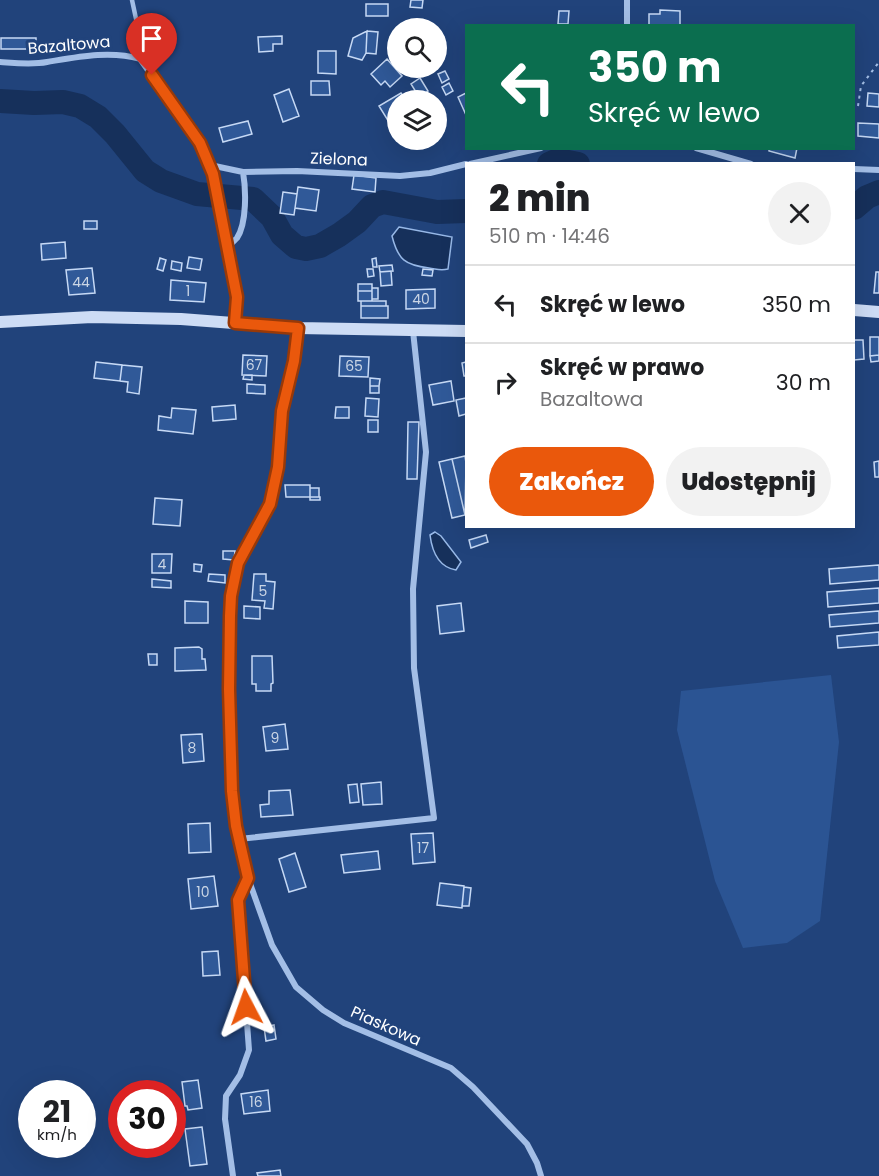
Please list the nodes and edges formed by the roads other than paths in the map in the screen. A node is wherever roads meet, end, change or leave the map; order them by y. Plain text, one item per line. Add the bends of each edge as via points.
1 (132, 0) edge
2 (627, 0) edge
3 (627, 24) edge
4 (140, 59) junction
5 (0, 62) edge
6 (532, 150) edge
7 (703, 150) edge
8 (477, 162) edge
9 (744, 162) edge
10 (210, 165) junction
11 (465, 165) edge
12 (855, 169) edge
13 (879, 170) edge
14 (243, 172) junction
15 (227, 248) junction
16 (855, 310) edge
17 (879, 312) edge
18 (0, 322) edge
19 (235, 323) junction
20 (298, 328) junction
21 (413, 331) junction
22 (465, 331) edge
23 (239, 839) junction
24 (248, 878) junction
25 (233, 1176) edge
26 (541, 1176) edge

1 - 4 lane via 141,42
2 - 3 street
4 - 5 street, Bazaltowa via 124,54 46,63
4 - 10 street via 200,143
6 - 8 street, Zielona
7 - 9 street
10 - 14 street, Zielona
10 - 15 street
11 - 14 street, Zielona via 416,175
12 - 13 street
14 - 15 street via 246,188 241,230
15 - 19 street via 237,297
16 - 17 main road
18 - 19 main road via 92,317
19 - 20 main road
20 - 21 main road
20 - 23 street, Piaskowa via 270,504 238,563 231,596 230,735
21 - 22 main road
21 - 23 street via 426,452 413,589 414,668 434,818
23 - 24 street, Piaskowa
24 - 25 street via 238,900 249,1050 240,1075 226,1096 225,1108
24 - 26 street, Piaskowa via 272,945 296,987 344,1023 451,1068 527,1144

